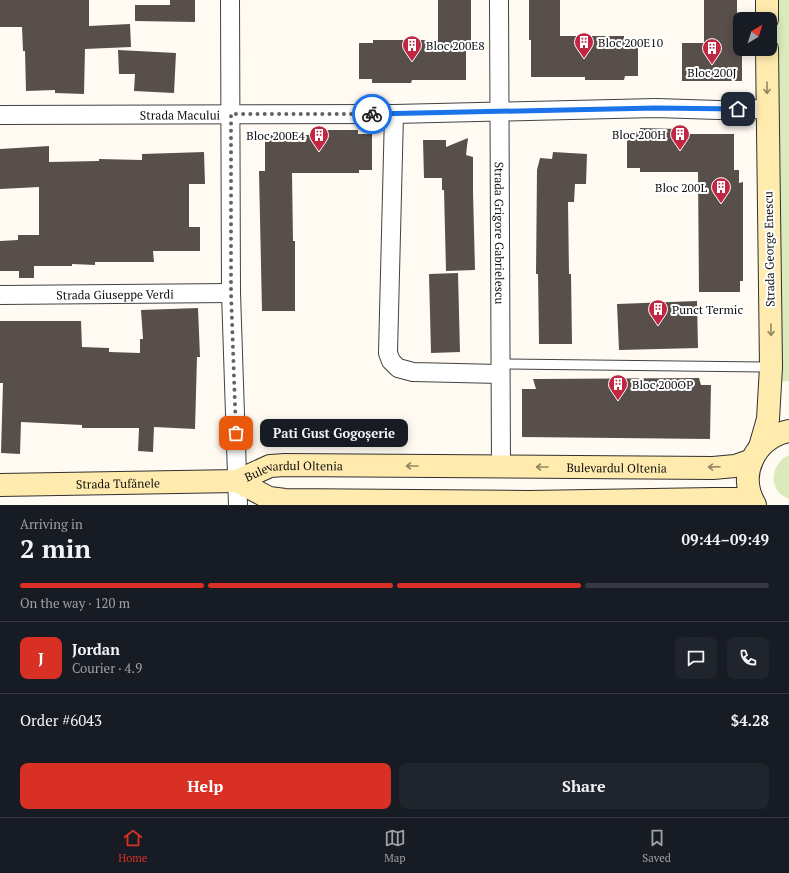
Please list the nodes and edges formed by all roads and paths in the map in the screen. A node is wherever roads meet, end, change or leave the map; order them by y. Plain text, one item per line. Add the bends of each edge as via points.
1 (230, 0) edge
2 (499, 0) edge
3 (767, 0) edge
4 (767, 12) edge
5 (767, 56) edge
6 (767, 109) junction
7 (500, 112) junction
8 (231, 114) junction
9 (394, 114) junction
10 (0, 116) edge
11 (231, 293) junction
12 (0, 294) edge
13 (771, 367) junction
14 (500, 369) junction
15 (789, 431) edge
16 (756, 453) junction
17 (501, 467) junction
18 (237, 481) junction
19 (0, 485) edge
20 (755, 504) edge
21 (238, 505) edge

1 - 8 street
2 - 7 street, Strada Grigore Gabrielescu
3 - 4 street
5 -> 6 street, Strada George Enescu
6 - 7 street, Strada Macului via 656,108
6 -> 13 street, Strada George Enescu
7 - 9 street, Strada Macului
7 - 14 street, Strada Grigore Gabrielescu
8 - 9 street, Strada Macului
8 - 10 street, Strada Macului
8 - 11 street
9 - 14 street via 388,353 391,361 398,368 413,372
11 - 12 street, Strada Giuseppe Verdi
11 - 18 street
13 - 14 lane
13 - 16 street, Strada George Enescu via 768,419
14 - 17 street, Strada Grigore Gabrielescu
15 - 16 street, Bulevardul Oltenia via 777,434
16 -> 17 street, Bulevardul Oltenia via 735,466 713,468
16 - 20 street, Strada George Enescu via 748,470 749,493
17 -> 18 street, Bulevardul Oltenia via 270,466
18 - 19 street, Strada Tufănele
18 - 20 street, Bulevardul Oltenia via 269,498 285,500 528,502 714,499
18 - 21 street

